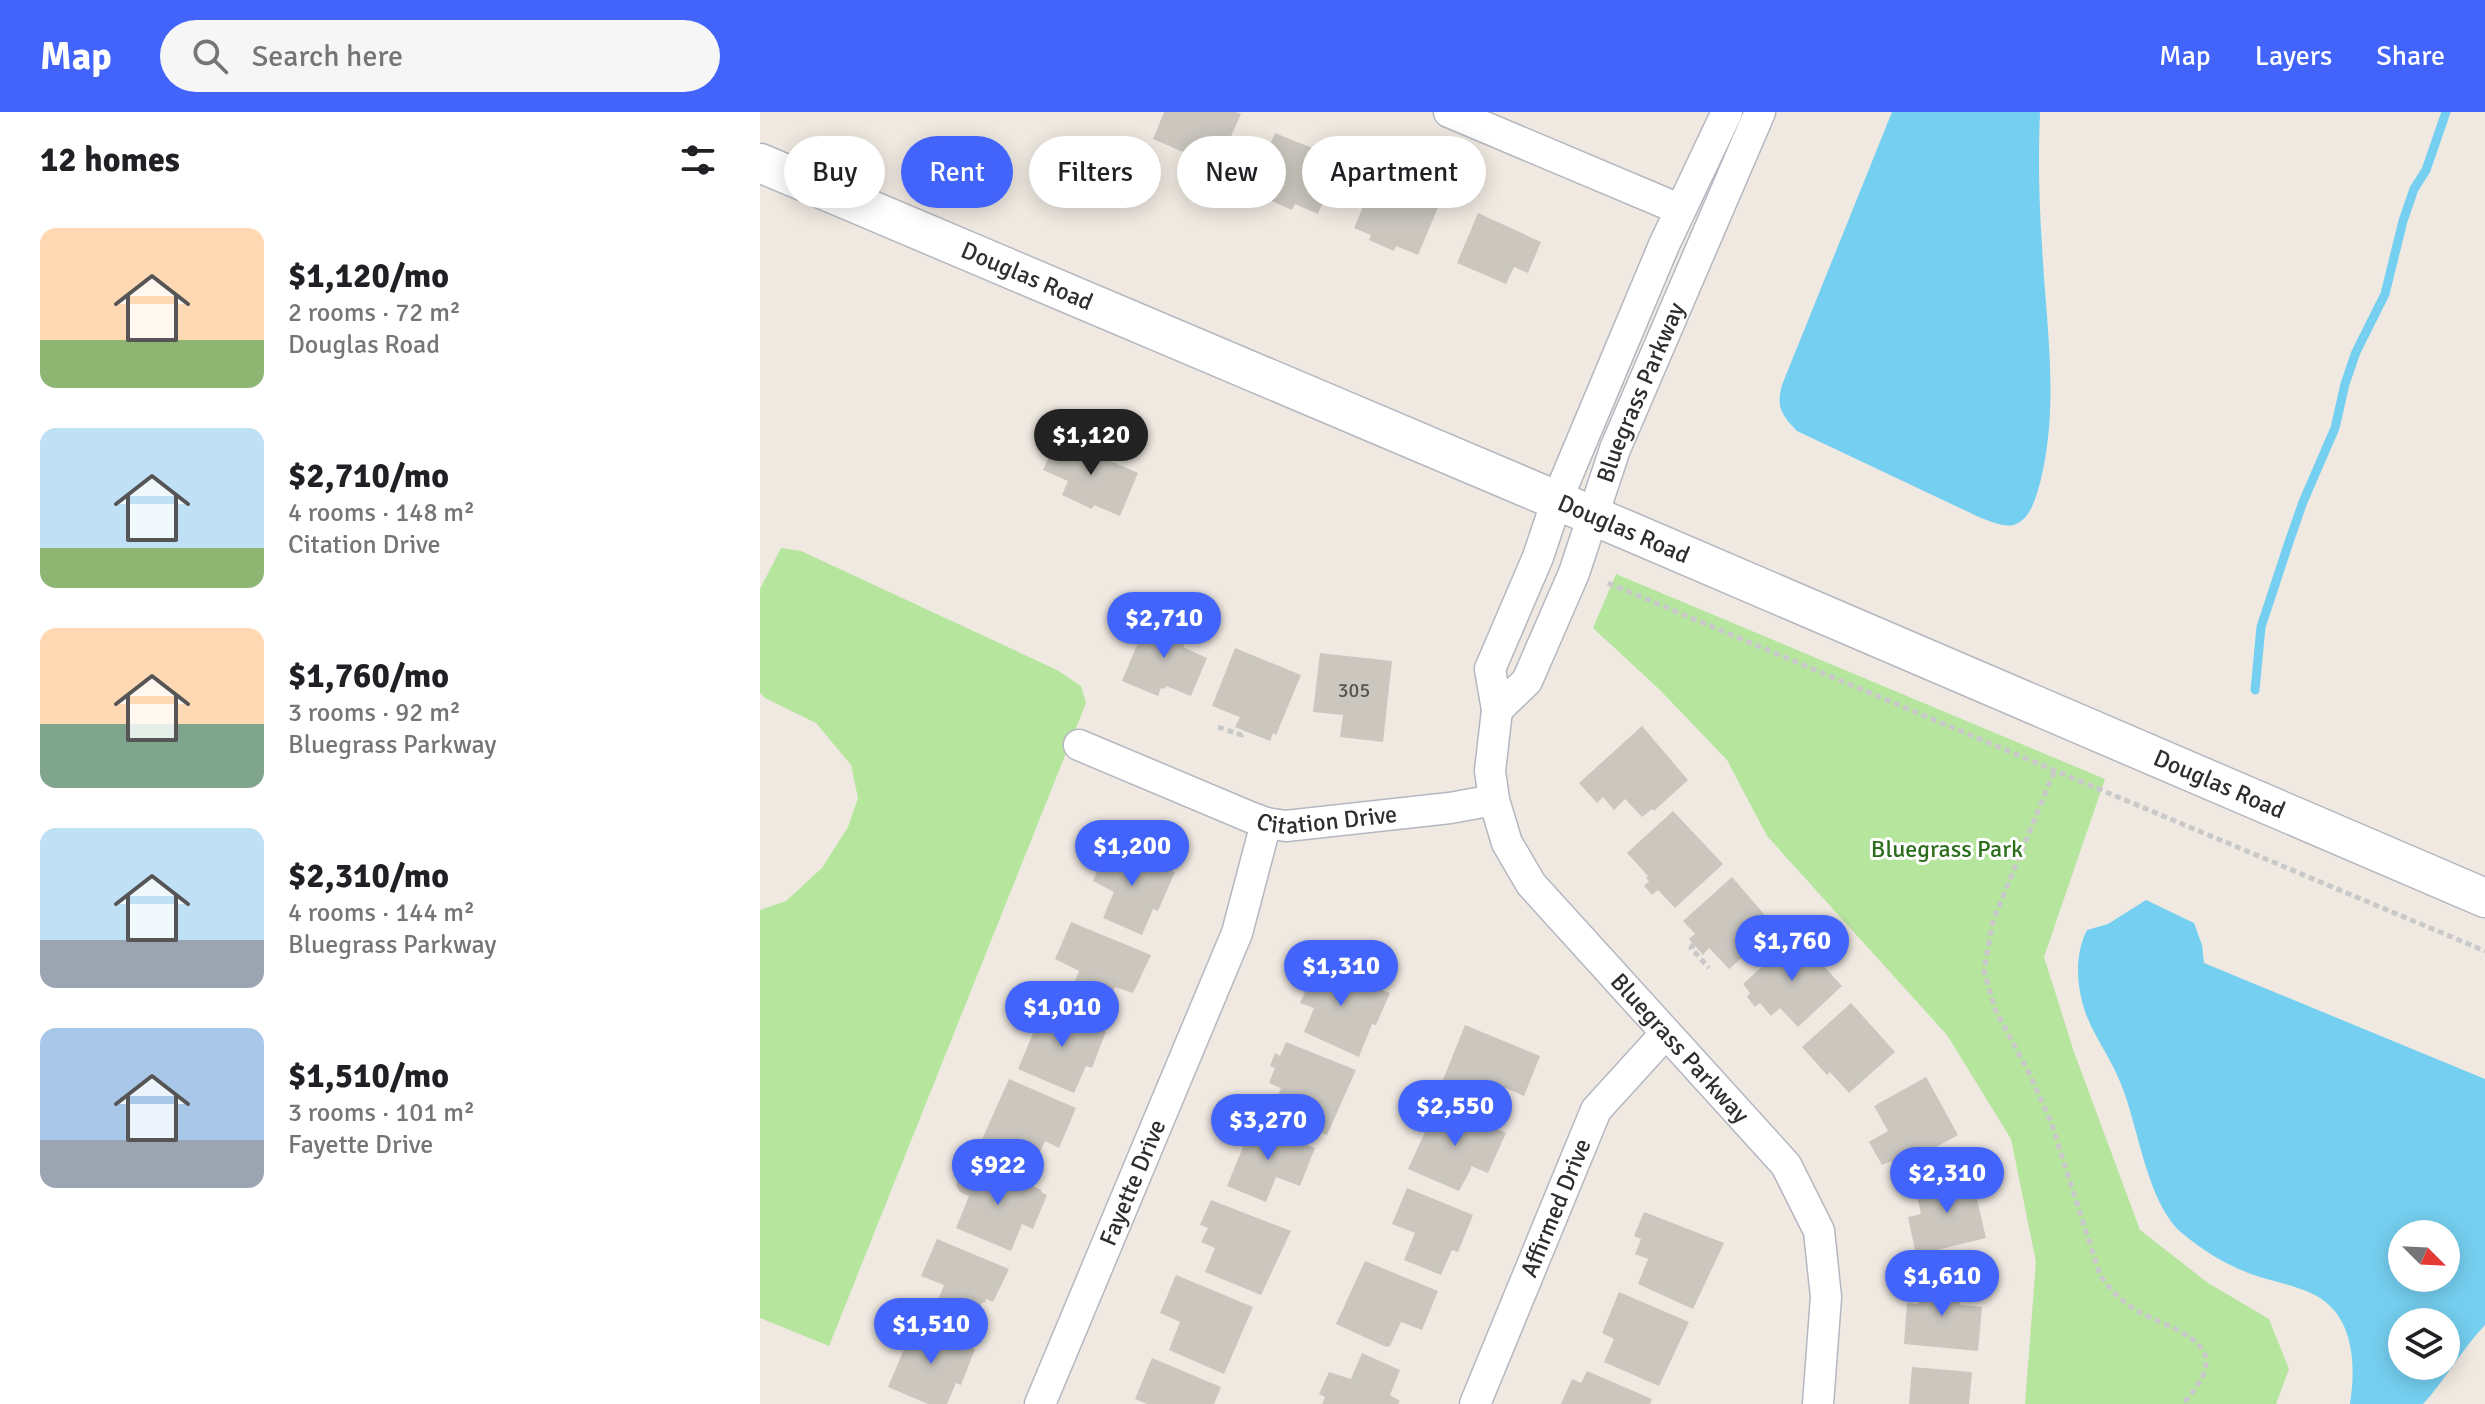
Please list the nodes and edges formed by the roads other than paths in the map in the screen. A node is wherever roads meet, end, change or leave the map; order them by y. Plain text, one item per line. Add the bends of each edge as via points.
1 (1449, 112) edge
2 (1727, 112) edge
3 (1760, 112) edge
4 (760, 163) edge
5 (1679, 209) junction
6 (1557, 500) junction
7 (1594, 516) junction
8 (1497, 710) junction
9 (1079, 745) dead end
10 (1494, 800) junction
11 (1266, 823) junction
12 (2485, 898) edge
13 (1666, 1033) junction
14 (1040, 1404) edge
15 (1475, 1404) edge
16 (1818, 1404) edge

1 - 5 street
2 - 5 street, Bluegrass Parkway
3 - 7 street, Bluegrass Parkway via 1615,449
4 - 6 street, Douglas Road
5 - 6 street, Bluegrass Parkway
6 - 7 street, Douglas Road
6 - 8 street, Bluegrass Parkway via 1490,669
7 - 8 street, Bluegrass Parkway via 1527,681
7 - 12 street, Douglas Road
8 - 10 street, Bluegrass Parkway via 1490,771
9 - 11 street, Citation Drive
10 - 11 street, Citation Drive via 1301,826
10 - 13 street, Bluegrass Parkway via 1507,843 1531,884
11 - 14 street, Fayette Drive via 1237,933
13 - 15 street, Affirmed Drive via 1596,1110
13 - 16 street, Bluegrass Parkway via 1786,1165 1819,1231 1826,1297

